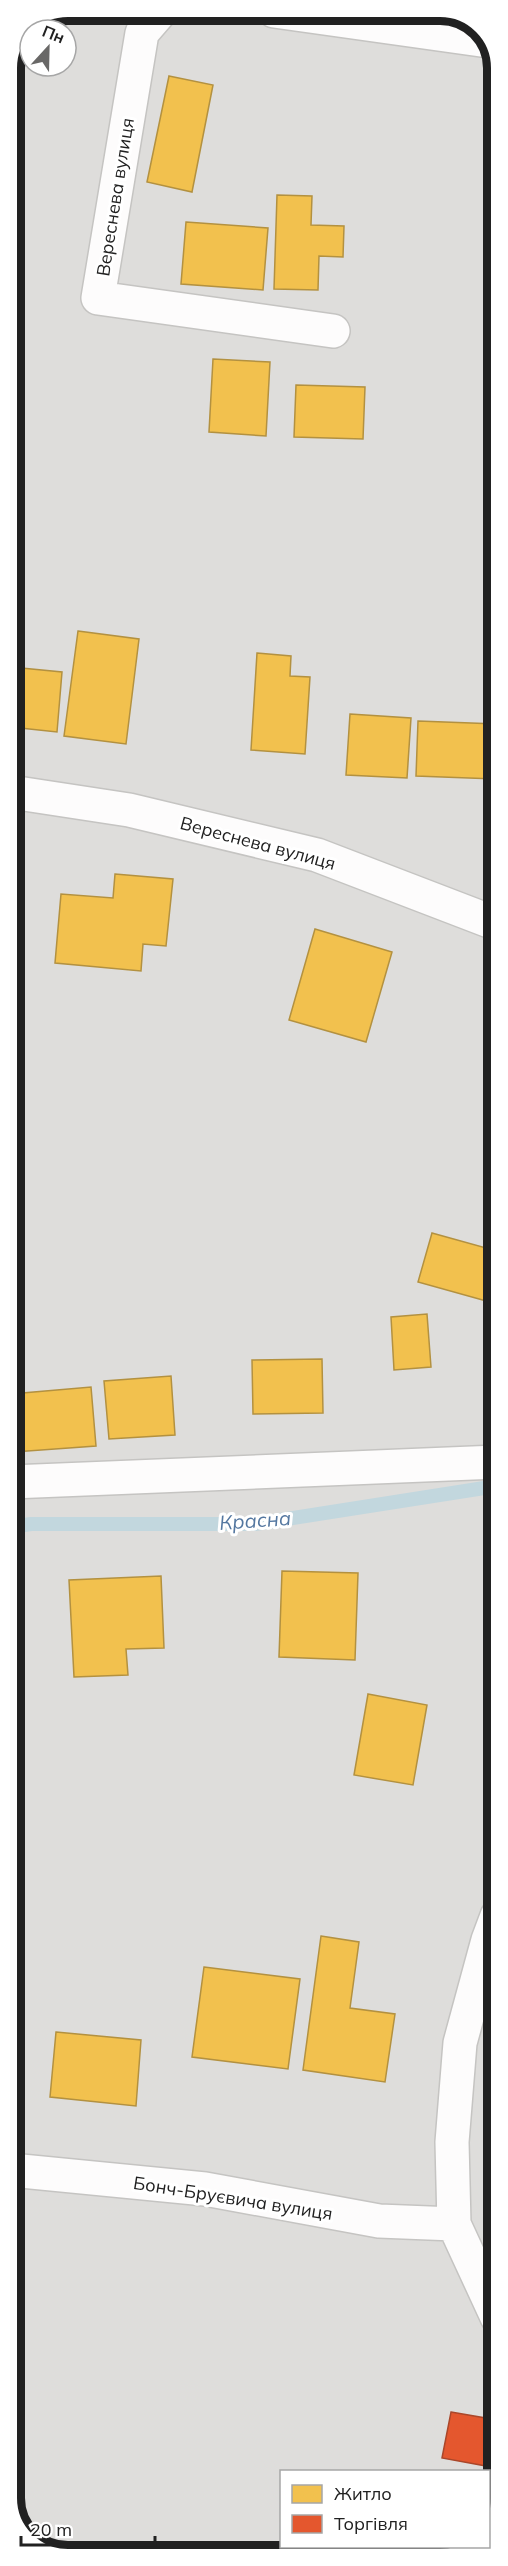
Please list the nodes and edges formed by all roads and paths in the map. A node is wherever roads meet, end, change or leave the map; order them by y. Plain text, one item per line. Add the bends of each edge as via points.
1 (152, 21) edge
2 (345, 21) edge
3 (477, 40) edge
4 (333, 331) dead end
5 (21, 794) edge
6 (487, 920) edge
7 (487, 1462) edge
8 (21, 1482) edge
9 (487, 1944) edge
10 (21, 2171) edge
11 (454, 2224) junction
12 (487, 2296) edge

1 - 4 street, Вереснева вулиця via 142,33 98,298
2 - 3 street
5 - 6 street, Вереснева вулиця via 129,810 317,855
7 - 8 street
9 - 11 street via 460,2043 452,2142
10 - 11 street, Бонч-Бруєвича вулиця via 205,2189 379,2221
11 - 12 street

